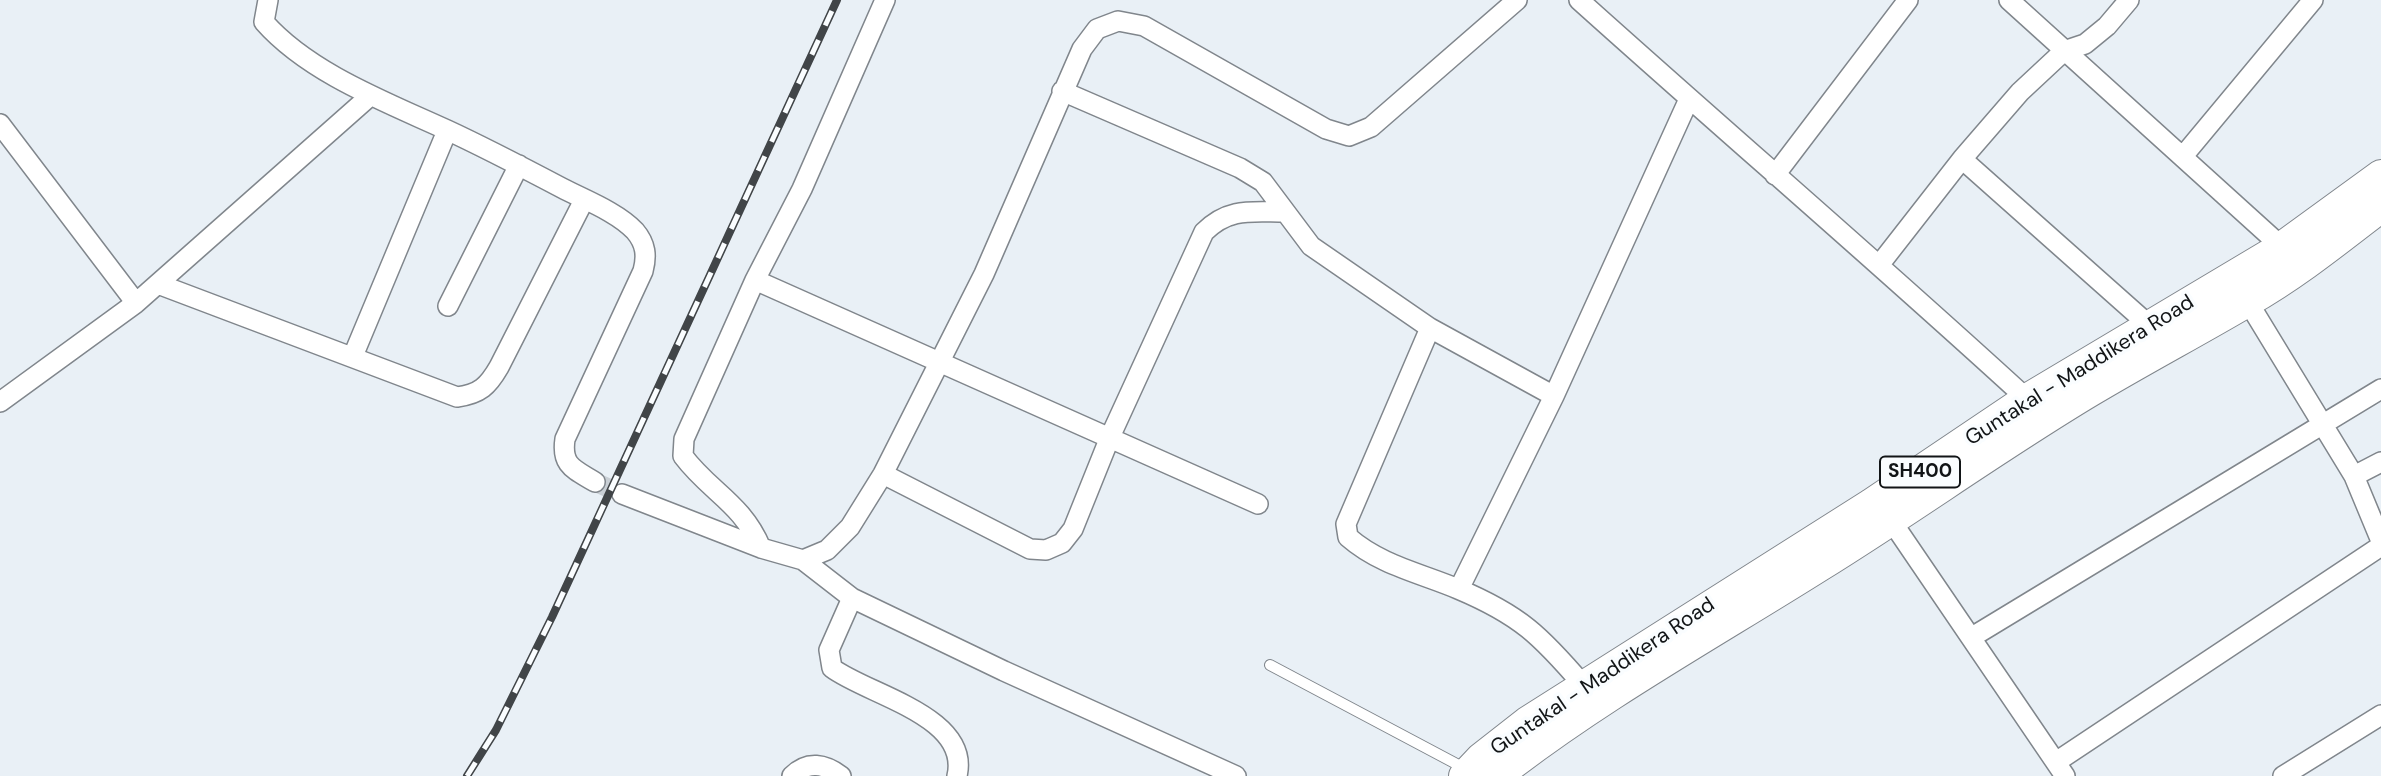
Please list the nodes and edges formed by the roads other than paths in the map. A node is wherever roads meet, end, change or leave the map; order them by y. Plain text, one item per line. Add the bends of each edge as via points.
1 (268, 0) edge
2 (885, 0) edge
3 (1517, 0) edge
4 (1579, 0) edge
5 (1908, 0) edge
6 (2009, 0) edge
7 (2129, 0) edge
8 (2313, 0) edge
9 (2064, 51) junction
10 (1062, 91) junction
11 (370, 96) junction
12 (1689, 99) junction
13 (0, 124) edge
14 (447, 131) junction
15 (2184, 155) junction
16 (1962, 159) junction
17 (519, 165) junction
18 (1775, 175) junction
19 (2381, 176) edge
20 (584, 200) junction
21 (2381, 208) edge
22 (1285, 212) junction
23 (2283, 247) junction
24 (1880, 264) junction
25 (755, 280) junction
26 (158, 284) junction
27 (2248, 302) junction
28 (136, 303) junction
29 (447, 306) dead end
30 (2150, 326) junction
31 (1430, 328) junction
32 (353, 356) junction
33 (940, 362) junction
34 (2381, 389) edge
35 (1554, 396) junction
36 (2027, 400) junction
37 (0, 401) edge
38 (2324, 424) junction
39 (1110, 437) junction
40 (2381, 463) edge
41 (883, 474) junction
42 (2354, 476) junction
43 (595, 482) tunnel mouth
44 (622, 494) tunnel mouth
45 (1258, 504) dead end
46 (1885, 511) junction
47 (2381, 543) edge
48 (761, 548) junction
49 (803, 560) junction
50 (1459, 589) junction
51 (852, 598) junction
52 (1972, 637) junction
53 (1270, 665) dead end
54 (1583, 685) junction
55 (2381, 715) edge
56 (2061, 769) edge
57 (1209, 770) edge
58 (1477, 774) edge
59 (792, 776) edge
60 (841, 776) edge
61 (957, 776) edge
62 (1236, 776) edge
63 (2283, 776) edge

1 - 11 street via 264,22 280,39
2 - 25 street via 802,189
3 - 10 street via 1371,127 1349,136 1326,129 1144,26 1118,21 1097,29
4 - 12 street
5 - 18 street
6 - 9 street
7 - 9 street via 2085,44
8 - 15 street
9 - 15 street
9 - 16 street
10 - 22 street via 1240,167 1263,182
10 - 33 street via 984,274
11 - 14 street
11 - 26 street
12 - 18 street
12 - 35 street
13 - 28 street
14 - 17 street
14 - 32 street
15 - 23 street
16 - 24 street
16 - 30 street
17 - 20 street
17 - 29 street
18 - 24 street
19 - 23 main road, Guntakal - Maddikera Road / SH400
20 - 32 street via 488,386 474,395 457,397
20 - 43 street via 635,231 647,257 565,439 563,455 568,463
21 - 27 main road, Guntakal - Maddikera Road / SH400
22 - 31 street via 1311,246
22 - 39 street via 1239,212 1218,218 1203,232
23 - 30 main road, Guntakal - Maddikera Road / SH400
24 - 36 street
25 - 33 street
25 - 48 street via 684,439 683,456 743,514
26 - 28 street
26 - 32 street
27 - 38 street
27 - 46 main road, Guntakal - Maddikera Road / SH400
28 - 37 street
30 - 36 main road, Guntakal - Maddikera Road / SH400
31 - 35 street
31 - 50 street via 1346,524 1348,537 1382,561
33 - 39 street
33 - 41 street
34 - 38 street
35 - 50 street
36 - 46 main road, Guntakal - Maddikera Road / SH400
38 - 42 street
38 - 52 street
39 - 41 street via 1073,530 1062,543 1046,550 1030,549
39 - 45 street
40 - 42 street
41 - 49 street via 850,527 827,550
42 - 47 street
44 - 48 street
46 - 52 street
46 - 54 main road, Guntakal - Maddikera Road / SH400
46 - 58 main road, Guntakal - Maddikera Road / SH400 via 1596,705
47 - 56 street
48 - 49 street
49 - 51 street
50 - 54 street via 1532,628
51 - 57 street
51 - 61 street via 828,650 832,668 850,682 929,717 951,740
52 - 56 street
53 - 58 lane
54 - 58 main road, Guntakal - Maddikera Road / SH400 via 1527,722
55 - 63 street
57 - 62 street
59 - 60 street via 811,765 829,767

